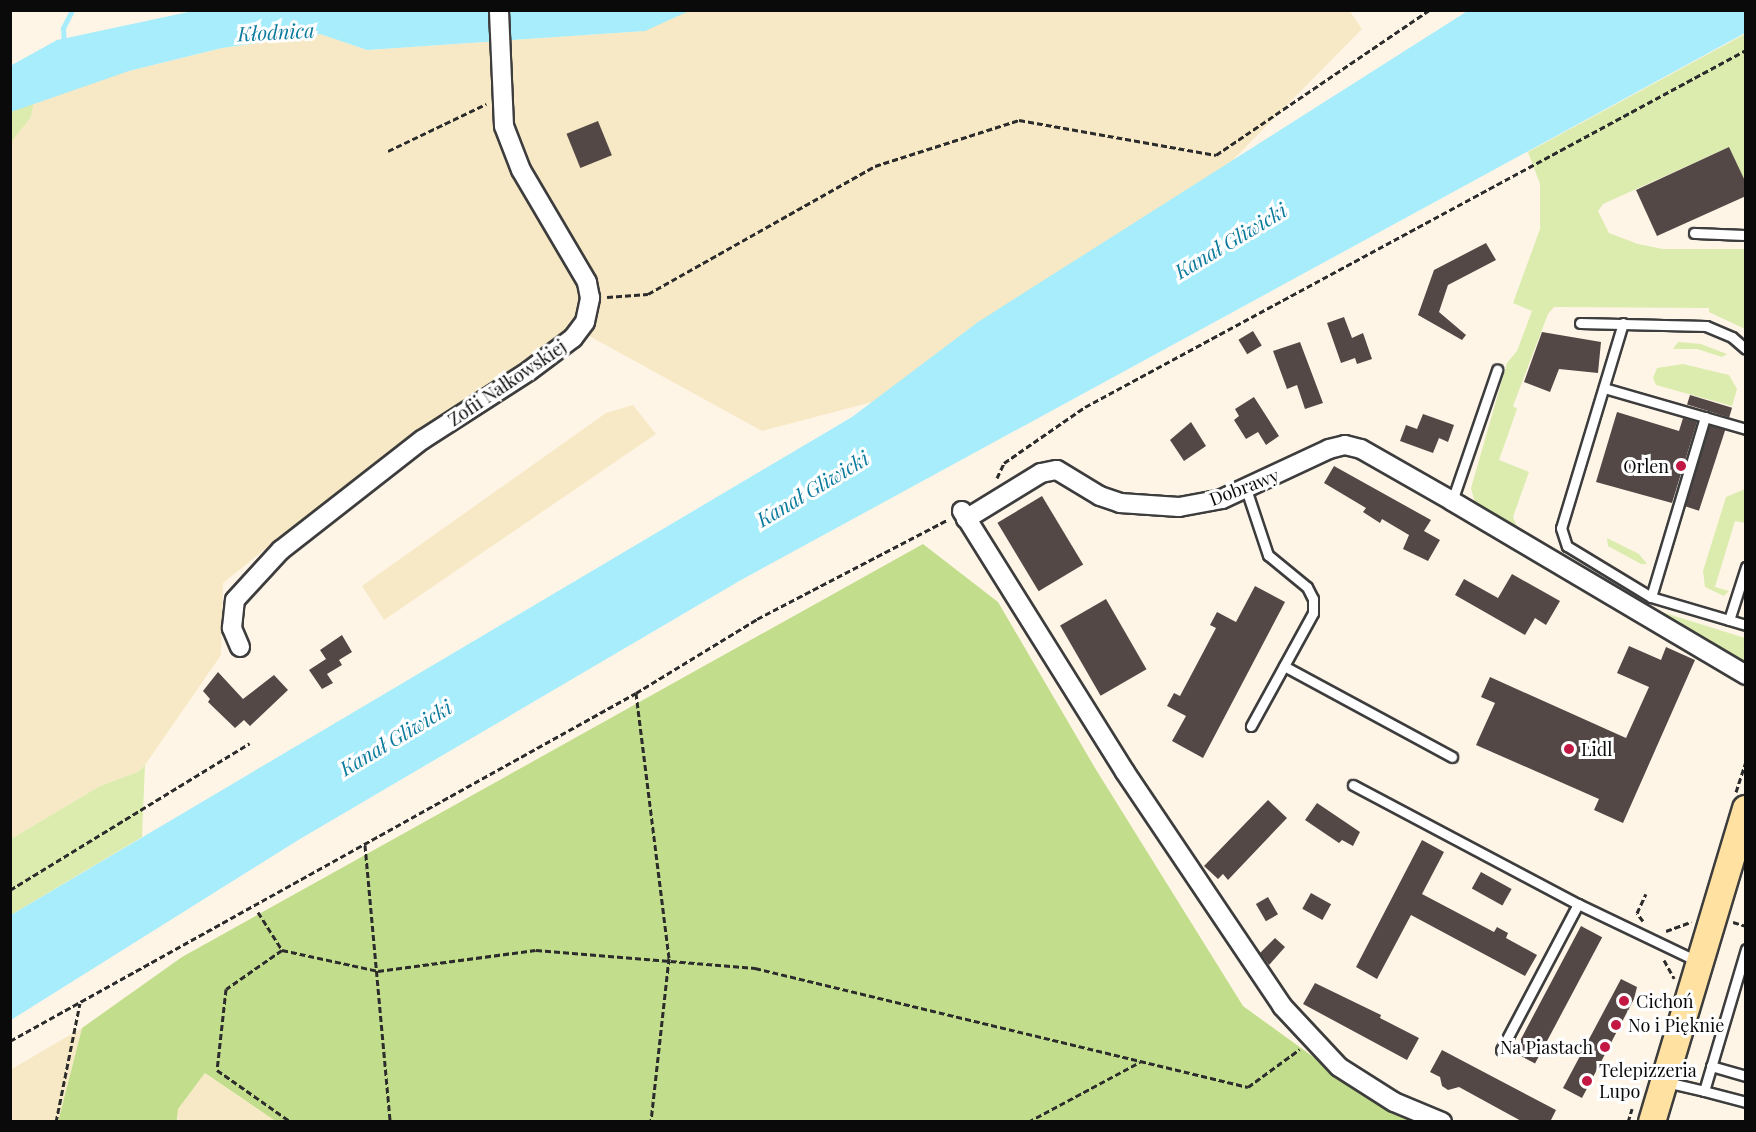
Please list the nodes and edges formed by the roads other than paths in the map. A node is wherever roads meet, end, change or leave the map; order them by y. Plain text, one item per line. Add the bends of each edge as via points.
1 (499, 10) edge
2 (1694, 233) dead end
3 (1746, 235) edge
4 (1580, 323) dead end
5 (1623, 323) junction
6 (1746, 349) edge
7 (1497, 370) dead end
8 (1604, 388) junction
9 (1705, 417) junction
10 (1746, 429) edge
11 (1246, 489) junction
12 (1452, 501) junction
13 (1746, 567) edge
14 (1651, 597) junction
15 (1729, 620) junction
16 (1746, 625) edge
17 (240, 647) dead end
18 (1284, 666) junction
19 (1746, 675) edge
20 (1251, 726) dead end
21 (1452, 757) dead end
22 (1353, 785) dead end
23 (1741, 801) edge
24 (1578, 904) junction
25 (1746, 949) edge
26 (1699, 962) junction
27 (1501, 1050) dead end
28 (1711, 1066) junction
29 (1746, 1076) edge
30 (1664, 1081) junction
31 (1704, 1091) junction
32 (1746, 1102) edge
33 (1442, 1122) edge
34 (1652, 1122) edge

1 - 17 street, Zofii Nałkowskiej via 501,97 512,151 578,262 590,298 585,322 573,338 383,469 251,579 235,600 231,616
2 - 3 lane
4 - 5 lane
5 - 6 lane via 1706,326 1732,337
5 - 8 lane
7 - 12 lane
8 - 9 lane
8 - 14 lane via 1561,528 1567,546
9 - 10 lane
9 - 14 lane
11 - 12 street, Dobrawy via 1329,449 1346,445 1361,449
11 - 18 lane via 1268,555 1307,587 1313,599 1313,613
11 - 33 street, Dobrawy via 1179,507 1146,507 1100,496 1057,470 1041,473 964,515 1132,782 1282,1006 1339,1067 1394,1102
12 - 19 street
13 - 15 lane
14 - 15 lane
15 - 16 lane
18 - 20 lane
18 - 21 lane
22 - 24 lane
23 - 26 main road
24 - 26 lane
24 - 27 lane
25 - 28 lane
26 - 30 main road
28 - 29 lane
28 - 31 lane
30 - 31 lane
30 - 34 main road
31 - 32 lane

